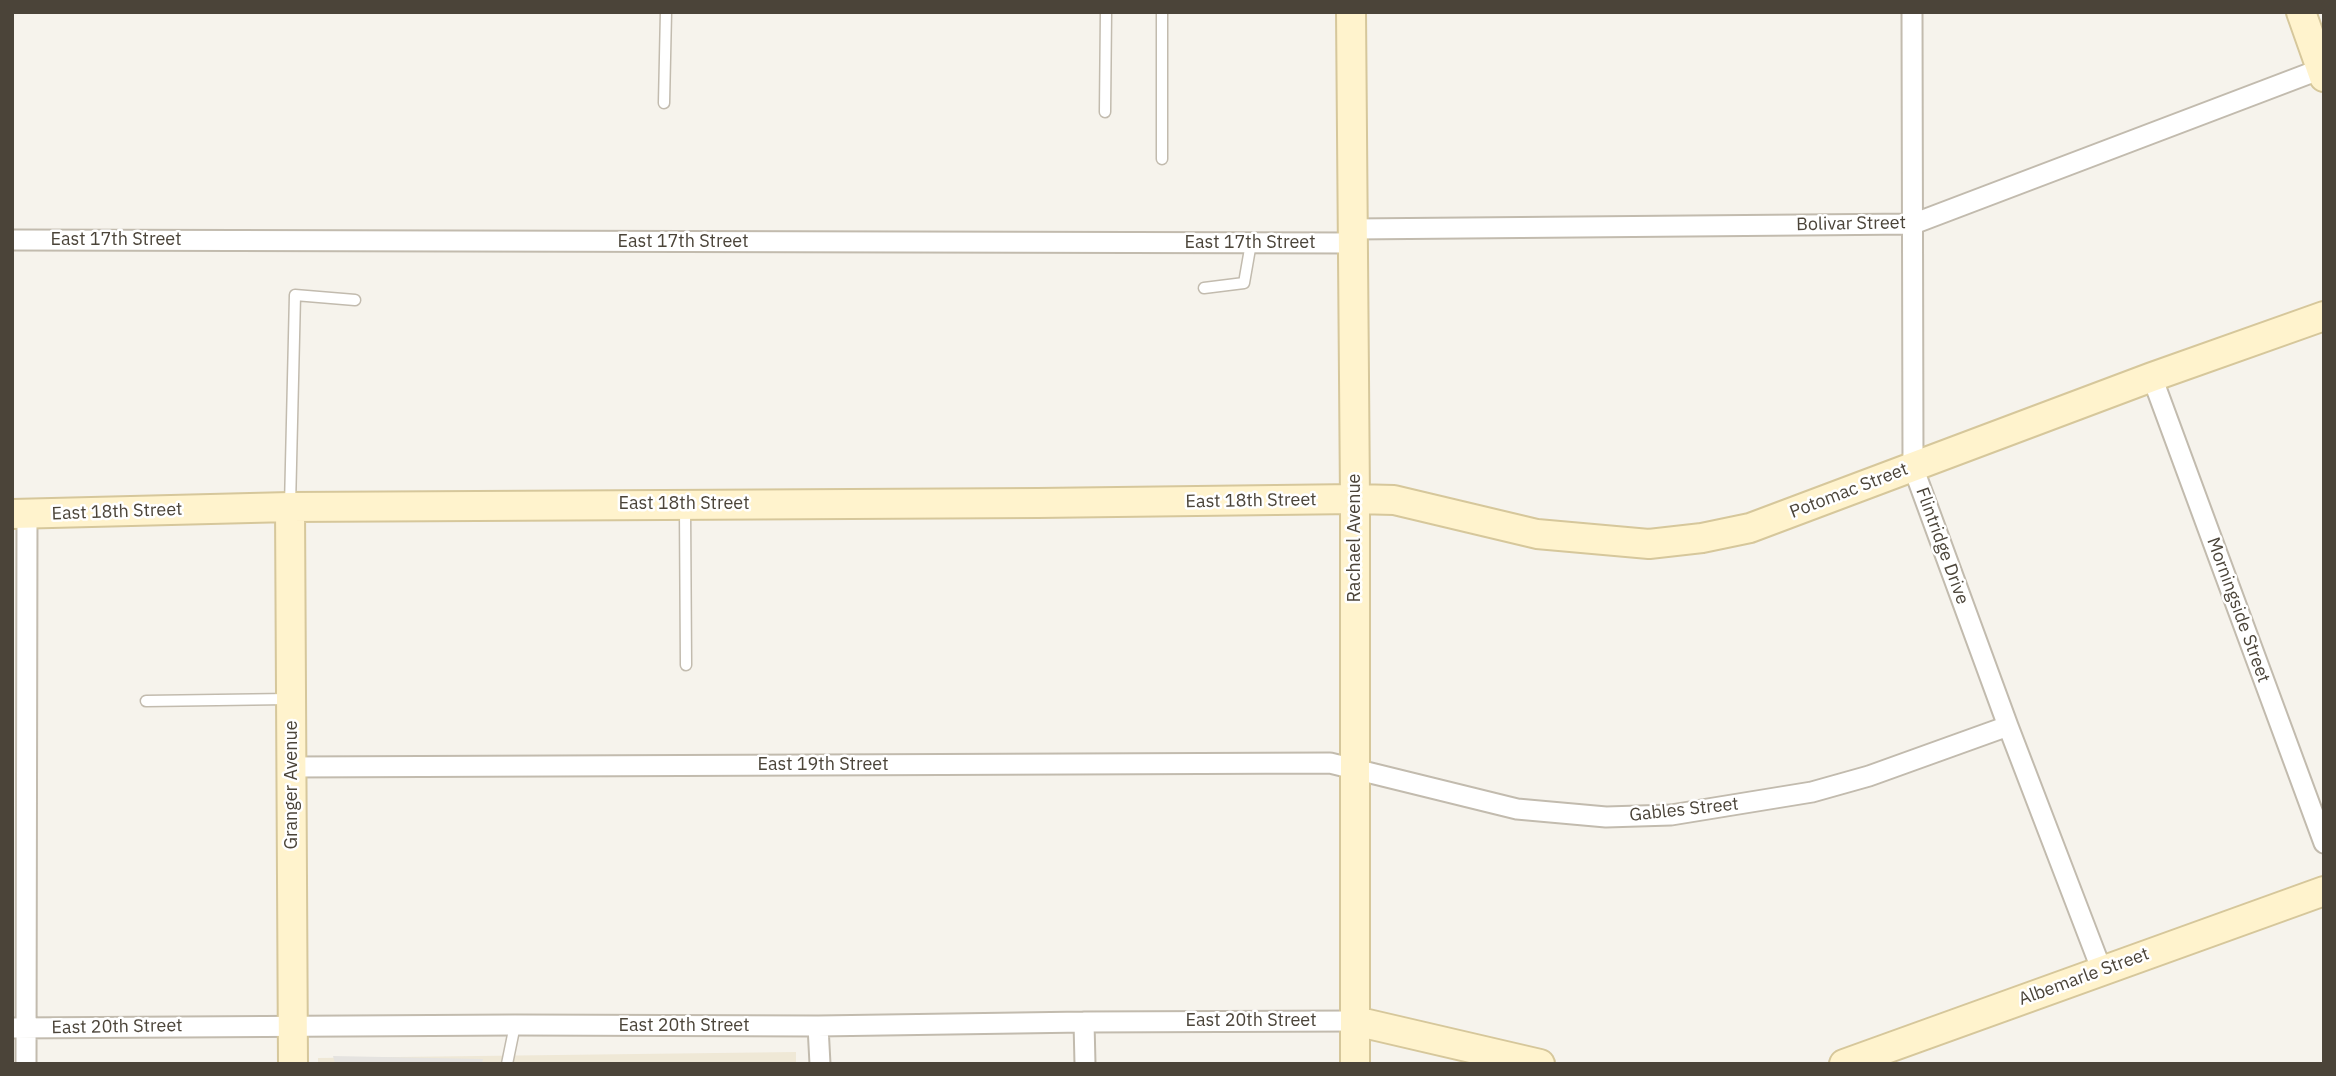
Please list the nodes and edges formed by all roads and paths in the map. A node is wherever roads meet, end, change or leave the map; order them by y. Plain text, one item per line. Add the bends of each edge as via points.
1 (666, 12) edge
2 (1106, 12) edge
3 (1161, 12) edge
4 (1351, 12) edge
5 (1912, 12) edge
6 (2301, 12) edge
7 (2322, 73) edge
8 (664, 103) dead end
9 (1105, 113) dead end
10 (1162, 159) dead end
11 (1913, 224) junction
12 (1353, 236) junction
13 (12, 240) edge
14 (1251, 243) junction
15 (1204, 288) dead end
16 (355, 300) dead end
17 (2324, 316) edge
18 (2152, 377) junction
19 (1913, 467) junction
20 (1355, 499) junction
21 (685, 503) junction
22 (290, 507) junction
23 (20, 514) edge
24 (686, 665) dead end
25 (292, 699) junction
26 (146, 701) dead end
27 (2008, 726) junction
28 (292, 767) junction
29 (1354, 769) junction
30 (2324, 843) edge
31 (2324, 891) edge
32 (2102, 971) junction
33 (1355, 1021) junction
34 (1084, 1022) junction
35 (515, 1025) junction
36 (292, 1026) junction
37 (818, 1026) junction
38 (19, 1028) edge
39 (1879, 1058) edge
40 (26, 1064) edge
41 (293, 1064) edge
42 (507, 1064) edge
43 (820, 1064) edge
44 (1085, 1064) edge
45 (1355, 1064) edge
46 (1540, 1064) edge
47 (1844, 1064) edge

1 - 8 lane
2 - 9 lane
3 - 10 lane
4 - 12 main road, Rachael Avenue
5 - 11 street, Flintridge Drive
6 - 7 main road
7 - 11 street, Bolivar Street
11 - 12 street, Bolivar Street
11 - 19 street, Flintridge Drive
12 - 14 street, East 17th Street
12 - 20 main road, Rachael Avenue
13 - 14 street, East 17th Street
14 - 15 lane via 1244,284
16 - 22 lane via 295,295
17 - 18 main road, Potomac Street
18 - 19 main road, Potomac Street
18 - 30 street, Morningside Street
19 - 20 main road, Potomac Street via 1750,528 1662,544 1537,534 1394,500
19 - 27 street, Flintridge Drive
20 - 21 main road, East 18th Street
20 - 29 main road, Rachael Avenue
21 - 22 main road, East 18th Street
21 - 24 lane
22 - 23 main road, East 18th Street
22 - 25 main road, Granger Avenue
23 - 38 street
25 - 26 lane
25 - 28 main road, Granger Avenue
27 - 29 street, Gables Street via 1812,792 1671,815 1606,817 1517,808
27 - 32 street, Flintridge Drive
28 - 29 street, East 19th Street via 1330,763
28 - 36 main road, Granger Avenue
29 - 33 main road, Rachael Avenue
31 - 32 main road, Albemarle Street
32 - 39 main road, Albemarle Street
33 - 34 street, East 20th Street
33 - 45 main road, Rachael Avenue
33 - 46 main road
34 - 37 street, East 20th Street
34 - 44 street
35 - 36 street, East 20th Street
35 - 37 street, East 20th Street
35 - 42 lane
36 - 38 street, East 20th Street
36 - 41 main road, Granger Avenue
37 - 43 street
38 - 40 street
39 - 47 main road, Albemarle Street

